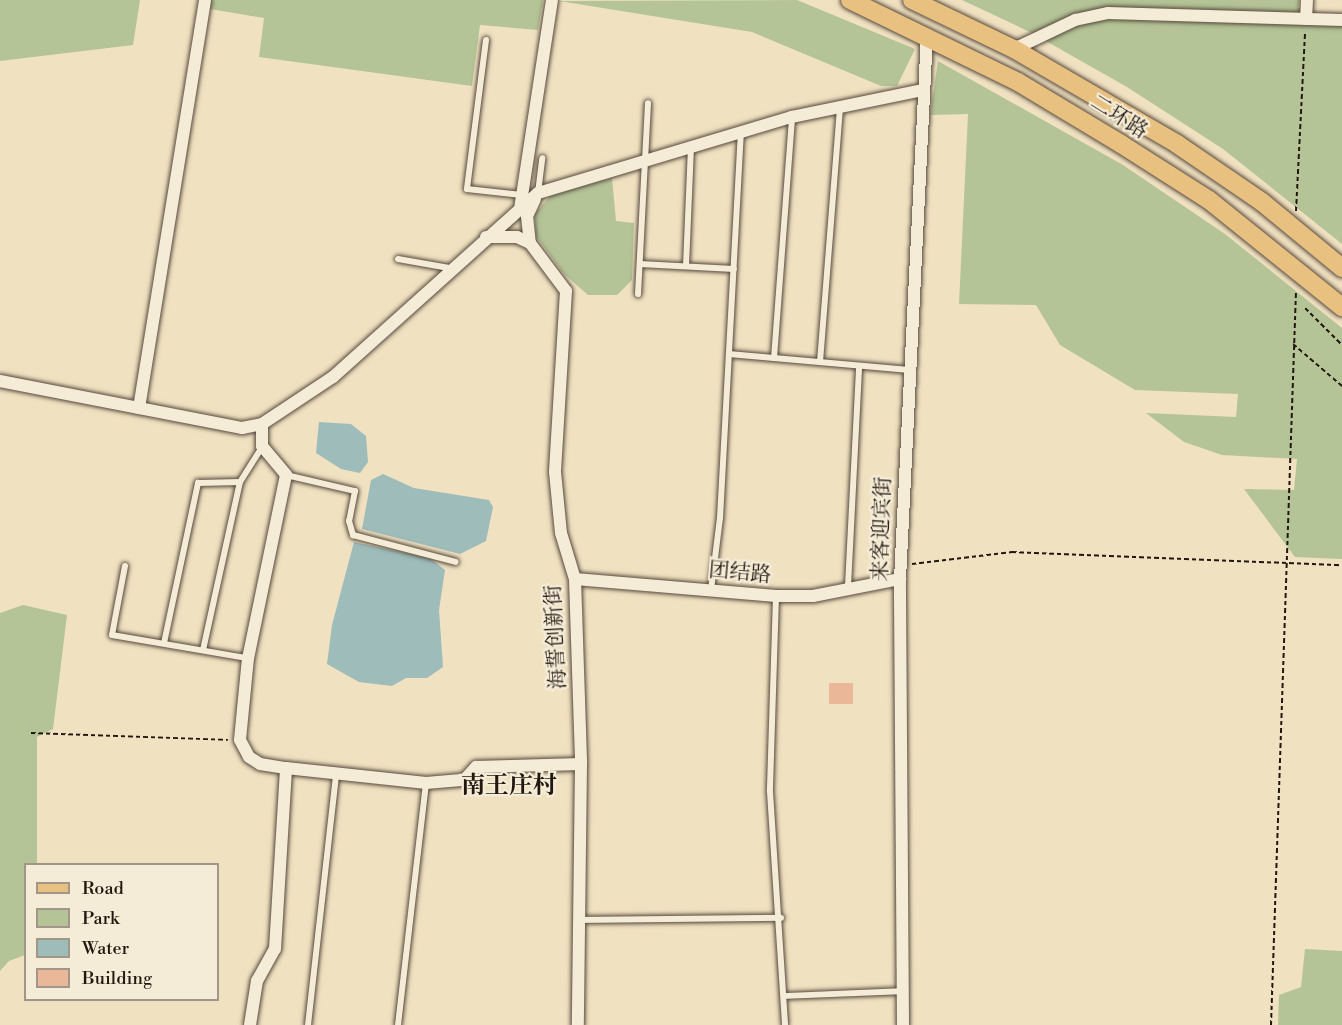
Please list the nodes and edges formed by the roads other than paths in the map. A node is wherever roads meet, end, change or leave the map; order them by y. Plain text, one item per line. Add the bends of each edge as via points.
1 (205, 0) edge
2 (552, 0) edge
3 (850, 0) edge
4 (912, 0) edge
5 (1307, 0) edge
6 (1306, 19) junction
7 (1342, 20) edge
8 (927, 35) junction
9 (486, 40) dead end
10 (1014, 49) junction
11 (922, 90) junction
12 (648, 103) dead end
13 (840, 105) junction
14 (792, 117) junction
15 (741, 133) junction
16 (691, 147) junction
17 (542, 158) dead end
18 (645, 160) junction
19 (538, 193) junction
20 (522, 195) junction
21 (520, 209) junction
22 (485, 237) junction
23 (530, 243) junction
24 (398, 259) dead end
25 (640, 264) junction
26 (686, 266) junction
27 (449, 268) junction
28 (1342, 268) edge
29 (734, 269) junction
30 (638, 294) dead end
31 (1342, 308) edge
32 (729, 354) junction
33 (774, 358) junction
34 (819, 362) junction
35 (859, 366) junction
36 (909, 370) junction
37 (0, 381) edge
38 (139, 408) junction
39 (262, 424) junction
40 (262, 446) junction
41 (286, 475) junction
42 (240, 483) junction
43 (456, 562) dead end
44 (125, 566) dead end
45 (575, 579) junction
46 (900, 579) junction
47 (848, 586) junction
48 (711, 590) junction
49 (776, 596) junction
50 (164, 643) junction
51 (202, 650) junction
52 (248, 658) junction
53 (581, 764) junction
54 (286, 768) junction
55 (336, 774) junction
56 (426, 783) junction
57 (781, 918) junction
58 (578, 920) junction
59 (904, 991) junction
60 (784, 996) junction
61 (250, 1025) edge
62 (308, 1025) edge
63 (398, 1025) edge
64 (578, 1025) edge
65 (785, 1025) edge
66 (903, 1025) edge

1 - 38 street
2 - 20 street
3 - 8 main road, 二环路
4 - 10 main road, 二环路
5 - 6 street
6 - 7 street
6 - 10 street via 1108,13 1075,20
8 - 11 street, 来客迎宾街
8 - 31 main road, 二环路 via 1018,82 1209,200
9 - 20 lane via 467,189
10 - 28 main road, 二环路 via 1178,144
11 - 13 street
11 - 36 street, 来客迎宾街
12 - 18 lane
13 - 14 street
13 - 34 lane
14 - 15 street
14 - 33 lane
15 - 16 street
15 - 29 lane
16 - 18 street
16 - 26 lane
17 - 19 lane
18 - 19 street
18 - 25 lane
19 - 21 street
19 - 23 street via 526,216
20 - 21 street
21 - 22 street
22 - 23 street via 517,237
22 - 27 street
23 - 45 street, 海誓创新街 via 567,291 556,503
24 - 27 lane
25 - 26 lane
25 - 30 lane
26 - 29 lane
27 - 39 street via 333,377
29 - 32 lane
32 - 33 lane
32 - 48 lane
33 - 34 lane
34 - 35 lane
35 - 36 lane
35 - 47 lane
36 - 46 street, 来客迎宾街
37 - 38 street
38 - 39 street via 242,428
39 - 40 street
40 - 41 street
40 - 42 lane
41 - 43 lane via 355,490 349,521 353,535
41 - 52 street
42 - 50 lane via 198,483
42 - 51 lane
44 - 50 lane via 112,635
45 - 48 street, 团结路
45 - 53 street, 海誓创新街
46 - 47 street, 团结路
46 - 59 street, 来客迎宾街
47 - 49 street, 团结路 via 813,596
48 - 49 street, 团结路
49 - 57 lane via 770,792
50 - 51 lane
51 - 52 lane
52 - 54 street via 240,740 249,757 260,764
53 - 56 street via 476,767 464,780
53 - 58 street, 海誓创新街
54 - 55 street
54 - 61 street via 275,949 257,981
55 - 56 street
55 - 62 lane
56 - 63 lane
57 - 58 lane
57 - 60 lane
58 - 64 street, 海誓创新街
59 - 60 lane
59 - 66 street, 来客迎宾街
60 - 65 lane

